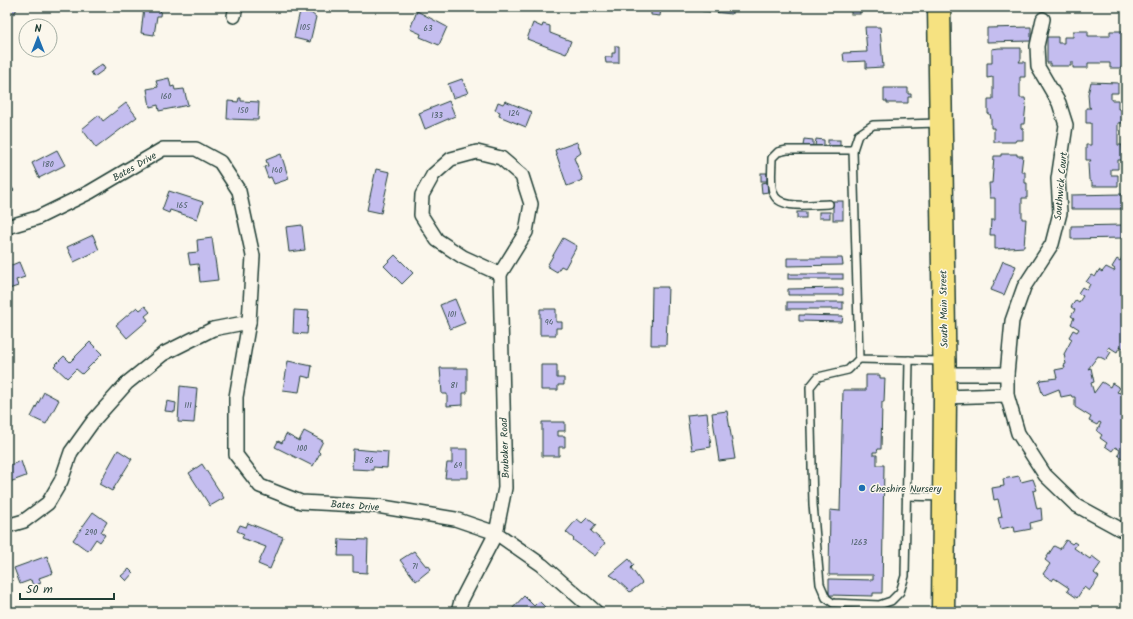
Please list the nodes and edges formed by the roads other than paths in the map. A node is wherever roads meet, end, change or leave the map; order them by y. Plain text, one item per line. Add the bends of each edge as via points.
1 (939, 7) edge
2 (1043, 19) dead end
3 (940, 123) junction
4 (853, 150) junction
5 (829, 204) dead end
6 (7, 227) edge
7 (500, 274) junction
8 (249, 322) junction
9 (859, 359) junction
10 (909, 360) junction
11 (944, 367) junction
12 (1006, 374) junction
13 (1008, 395) junction
14 (945, 397) junction
15 (906, 496) junction
16 (944, 497) junction
17 (7, 526) edge
18 (1126, 530) edge
19 (496, 533) junction
20 (458, 612) edge
21 (596, 612) edge
22 (943, 612) edge

1 - 3 highway, South Main Street
2 - 12 street, Southwick Court via 1037,46 1038,67 1059,103 1066,126 1058,179 1060,213 1052,244 1024,287 1012,321
3 - 4 lane via 873,125 858,135
3 - 11 highway, South Main Street
4 - 5 lane via 787,150 778,152 772,158 772,192 777,200 788,204
4 - 9 lane
6 - 8 street, Bates Drive via 37,218 90,192 163,149 196,149 220,162 239,191 253,256
7 - 7 street via 526,232 531,204 522,176 501,158 477,152 451,159 433,175 422,195 421,215 436,240 463,257
7 - 19 street, Brubaker Road via 505,488
8 - 17 street via 213,329 163,354 127,383 94,420 71,452 61,481 48,502 24,521
8 - 19 street, Bates Drive via 236,397 236,455 260,486 301,502 377,506 455,519
9 - 10 lane
9 - 15 lane via 848,370 818,377 810,387 813,504 820,584 826,598 833,603 879,605 891,601 900,592 905,576
10 - 11 lane
10 - 15 lane
11 - 12 street
11 - 14 highway, South Main Street
12 - 13 street, Southwick Court
13 - 14 street
13 - 18 street, Southwick Court via 1018,433 1045,475 1076,505
14 - 16 highway, South Main Street
15 - 16 lane
16 - 22 highway, South Main Street
19 - 20 street, Brubaker Road via 461,601
19 - 21 street, Bates Drive via 542,565

